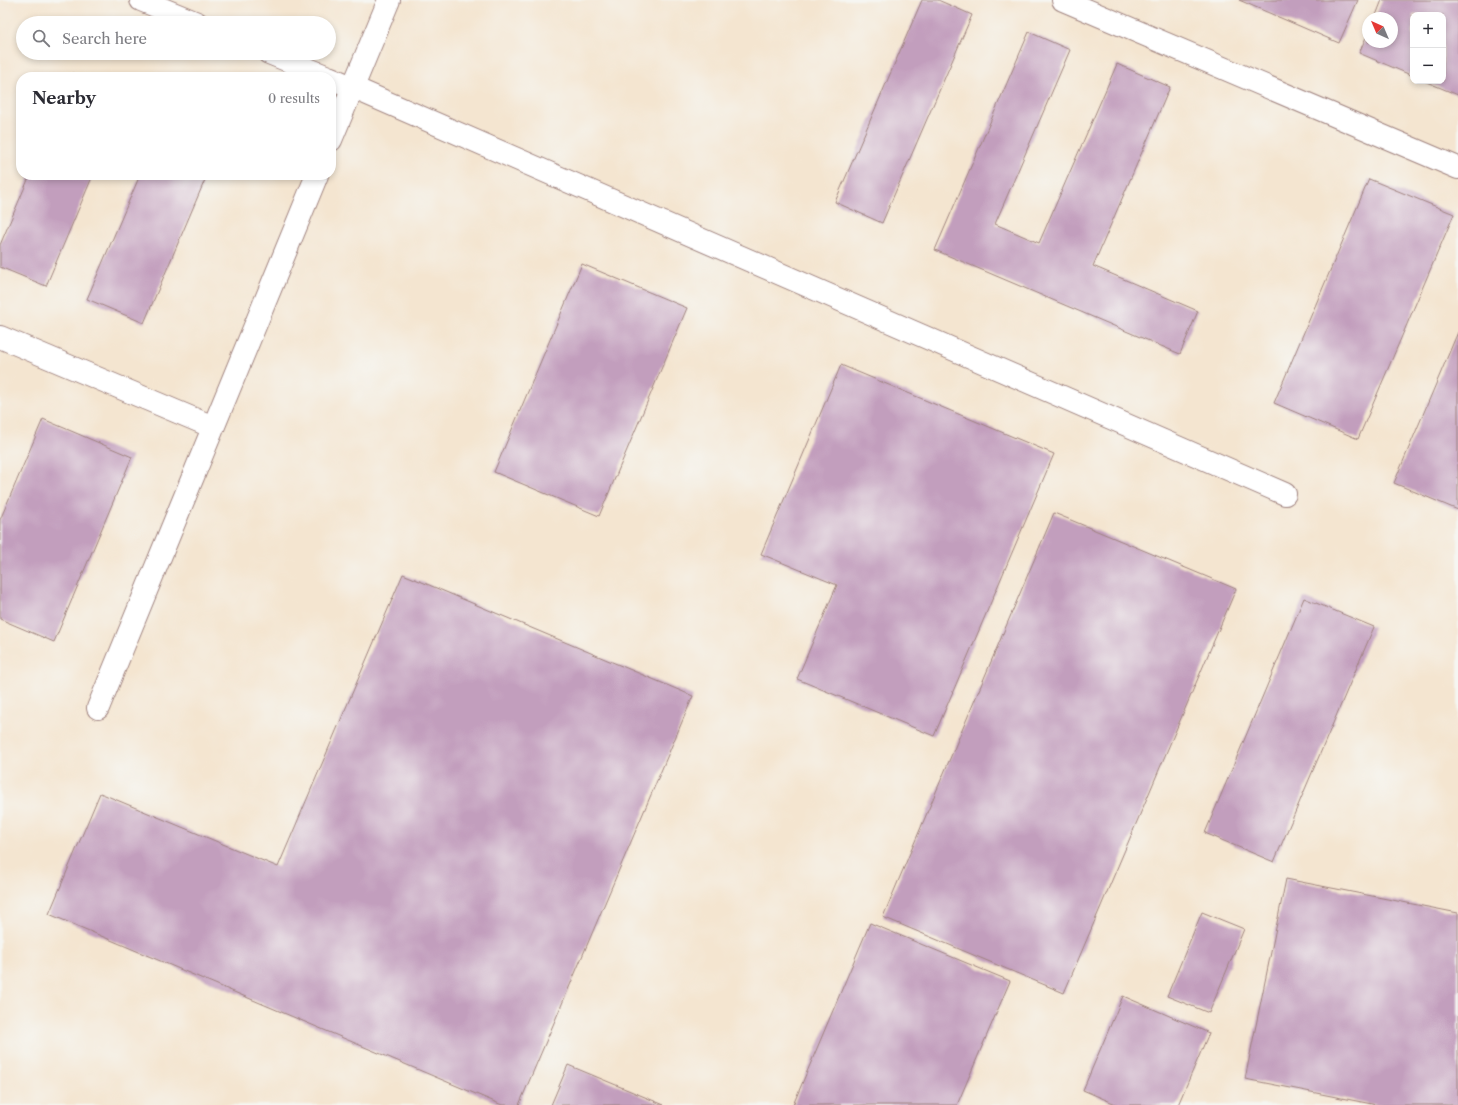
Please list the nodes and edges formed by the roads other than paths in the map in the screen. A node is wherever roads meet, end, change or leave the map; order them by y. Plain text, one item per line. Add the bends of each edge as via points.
1 (141, 0) edge
2 (389, 0) edge
3 (1063, 0) edge
4 (180, 16) edge
5 (287, 60) edge
6 (316, 72) edge
7 (336, 80) edge
8 (353, 87) junction
9 (336, 128) edge
10 (1458, 168) edge
11 (315, 180) edge
12 (0, 337) edge
13 (213, 427) junction
14 (1285, 494) dead end
15 (98, 708) dead end

1 - 4 street
2 - 8 street
3 - 10 street
5 - 6 street
7 - 8 street
8 - 9 street
8 - 14 street
11 - 13 street
12 - 13 street
13 - 15 street

